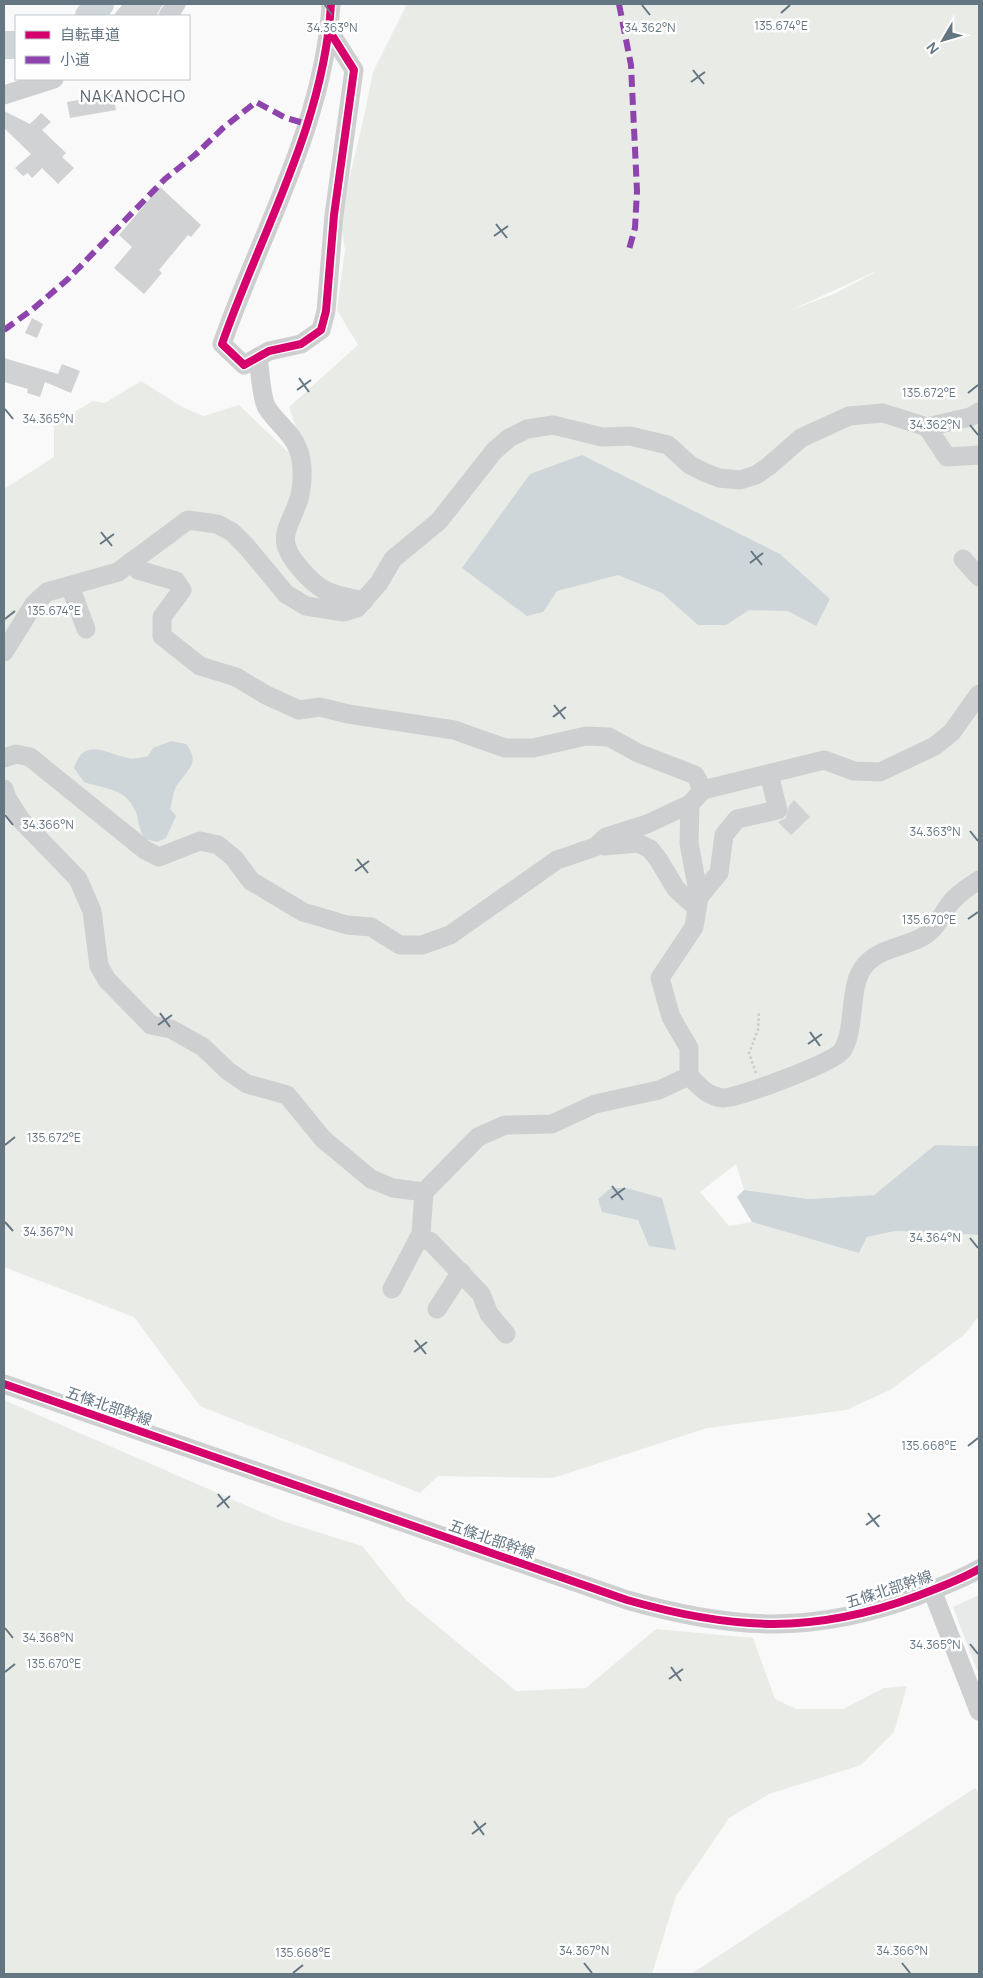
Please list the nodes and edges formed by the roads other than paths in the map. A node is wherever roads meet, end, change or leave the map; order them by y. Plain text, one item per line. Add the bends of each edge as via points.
1 (176, 4) edge
2 (331, 4) edge
3 (169, 15) edge
4 (330, 32) junction
5 (51, 80) edge
6 (4, 95) edge
7 (258, 357) junction
8 (979, 412) edge
9 (927, 427) junction
10 (979, 455) edge
11 (963, 558) dead end
12 (132, 561) junction
13 (979, 577) edge
14 (70, 586) junction
15 (364, 601) junction
16 (86, 629) dead end
17 (4, 652) edge
18 (979, 694) edge
19 (4, 758) edge
20 (769, 774) junction
21 (4, 789) edge
22 (696, 797) junction
23 (595, 847) junction
24 (979, 880) edge
25 (698, 902) junction
26 (689, 1076) junction
27 (424, 1192) junction
28 (418, 1239) junction
29 (461, 1272) junction
30 (392, 1289) dead end
31 (437, 1309) dead end
32 (506, 1334) dead end
33 (4, 1384) edge
34 (979, 1569) edge
35 (932, 1590) junction
36 (979, 1711) edge

1 - 3 street
2 - 4 street
4 - 7 street via 354,70 334,215 326,311 321,330 301,344 269,351
4 - 7 street via 299,152 222,344 244,365
5 - 6 street
7 - 15 street via 266,406 298,449 302,478 284,541 292,560 312,583 326,592
8 - 9 street
9 - 10 street via 948,457
9 - 15 street via 883,413 849,416 801,438 756,475 740,480 719,478 704,472 690,465 668,445 630,436 602,437 553,426 527,429 494,451 440,521 393,559
11 - 13 street
12 - 14 street via 118,572
12 - 15 street via 188,520 202,521 232,532 286,594 306,606 344,612 357,608
12 - 22 street via 138,570 176,581 182,590 162,617 162,636 200,666 236,678 299,710 320,707 454,730 505,748 533,748 586,736 609,737 638,754 695,775
14 - 16 street
14 - 17 street via 47,592 34,604
18 - 20 street via 952,732 935,746 880,772 854,771 824,760
19 - 23 street via 16,754 30,757 145,850 159,857 200,841 218,845 234,858 251,881 303,912 347,925 371,927 400,945 422,945 450,935 557,860
20 - 22 street
20 - 25 street via 778,810 738,819 724,835 719,873
21 - 27 street via 21,820 78,879 92,911 99,966 107,980 151,1025 172,1029 203,1047 247,1084 287,1095 323,1139 371,1179 393,1188
22 - 23 street via 647,824 606,837
22 - 25 street via 689,843
23 - 25 street via 638,843 650,849 676,889
24 - 26 street via 954,898 925,936 881,953 866,964 859,977 842,1053 822,1065 725,1098 708,1095
25 - 26 street via 694,927 660,978 671,1017 689,1048
26 - 27 street via 660,1090 595,1104 552,1124 505,1125 478,1137
27 - 28 street
28 - 29 street via 430,1241
28 - 30 street
29 - 31 street
29 - 32 street via 481,1294 489,1314
33 - 35 street, 五條北部幹線 via 627,1600 673,1613 736,1624 780,1625 860,1615
34 - 35 street, 五條北部幹線
35 - 36 street

